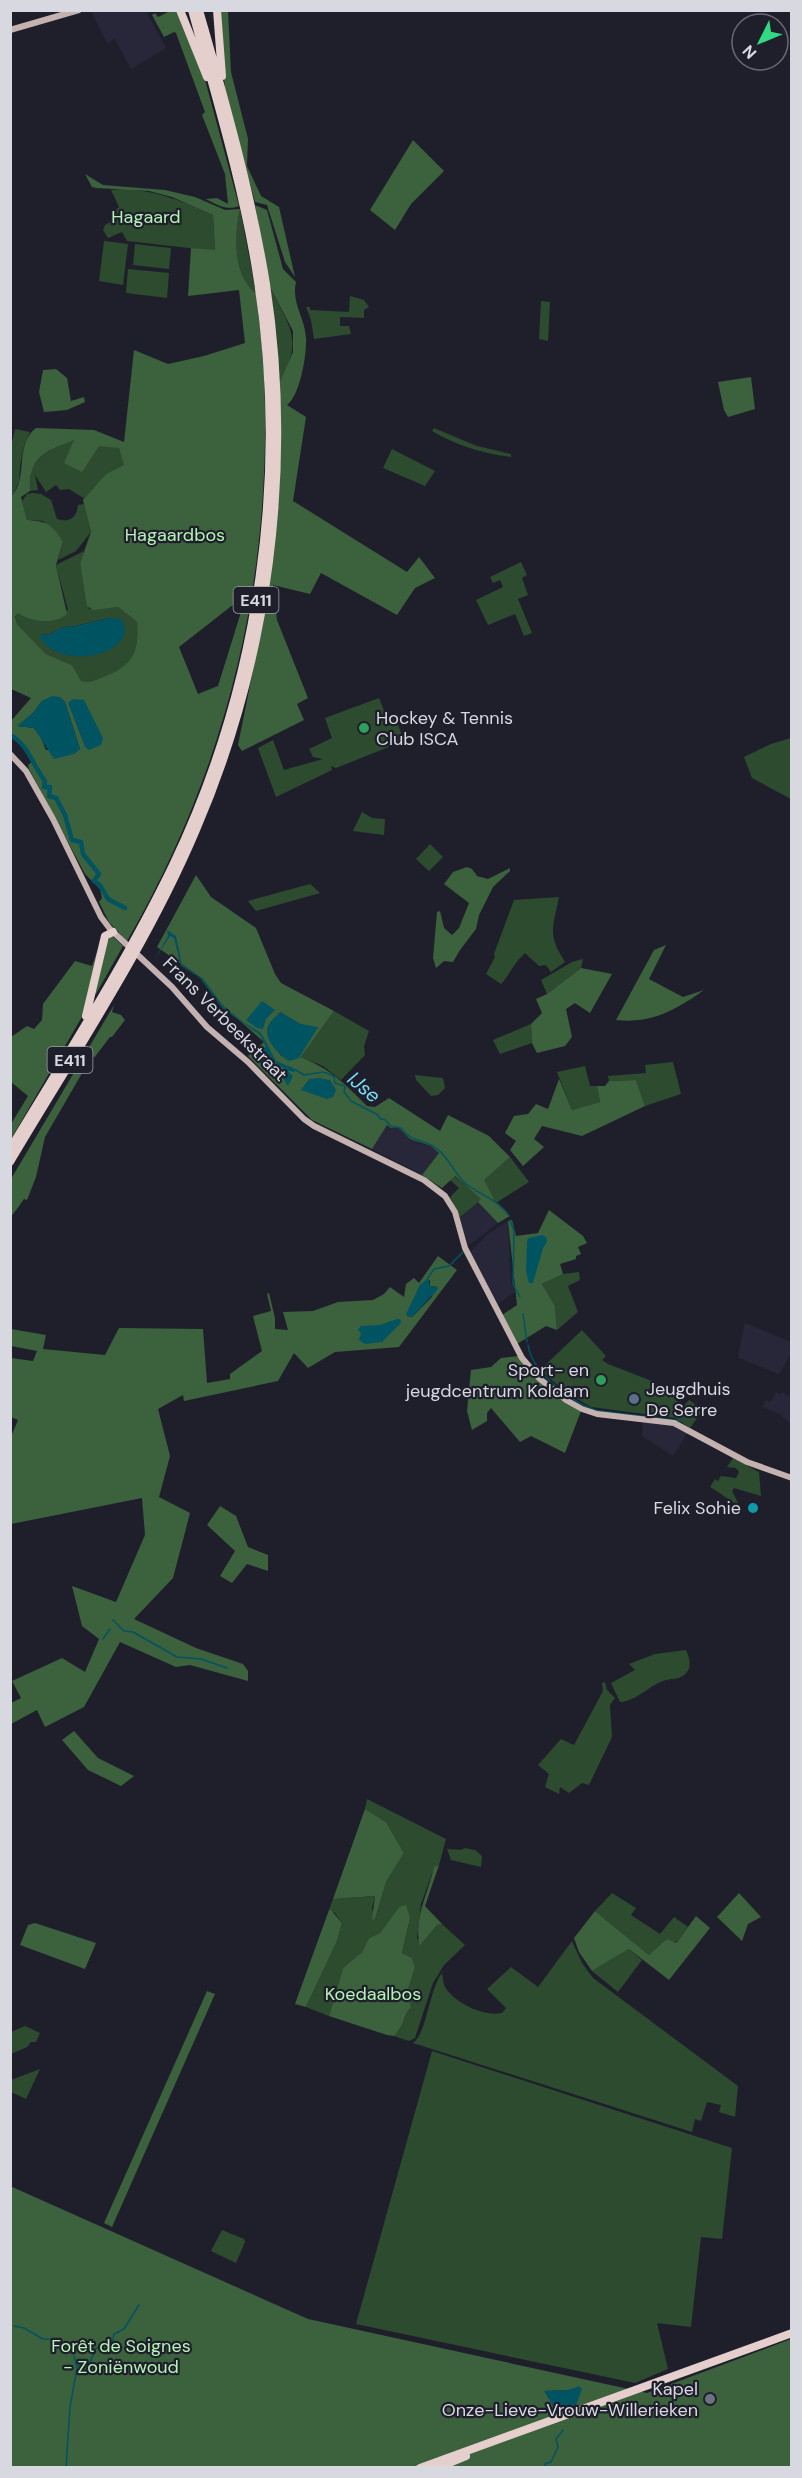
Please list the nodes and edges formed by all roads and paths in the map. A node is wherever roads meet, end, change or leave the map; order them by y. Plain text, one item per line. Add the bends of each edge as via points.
1 (79, 10) edge
2 (180, 10) edge
3 (192, 10) edge
4 (199, 10) edge
5 (217, 10) edge
6 (10, 30) edge
7 (212, 83) junction
8 (225, 104) junction
9 (10, 754) edge
10 (184, 849) junction
11 (109, 931) junction
12 (128, 956) junction
13 (86, 1021) junction
14 (10, 1149) edge
15 (10, 1162) edge
16 (792, 1478) edge
17 (792, 2335) edge
18 (630, 2387) dead end
19 (646, 2388) junction
20 (597, 2404) junction
21 (420, 2468) edge
22 (437, 2468) edge

1 - 6 main road
2 - 7 highway via 205,75
3 - 7 highway, E411
4 - 8 highway, E411
5 - 8 highway
7 - 10 highway, E411 via 258,276 269,383 269,483 259,584 239,680
8 - 10 highway, E411 via 248,192 266,286 276,386 276,483 266,584 243,692 221,766
9 - 11 main road, Frans Verbeekstraat via 26,771 53,819
10 - 12 highway, E411
11 - 13 highway
11 - 16 main road, Frans Verbeekstraat via 172,987 207,1027 249,1062 304,1119 438,1189 453,1208 467,1251 528,1366 546,1385 574,1406 602,1415 674,1423 761,1468
12 - 13 highway, E411
12 - 15 highway, E411
13 - 14 highway, E411
17 - 19 highway
18 - 20 highway
19 - 20 highway
19 - 22 highway
20 - 21 highway

